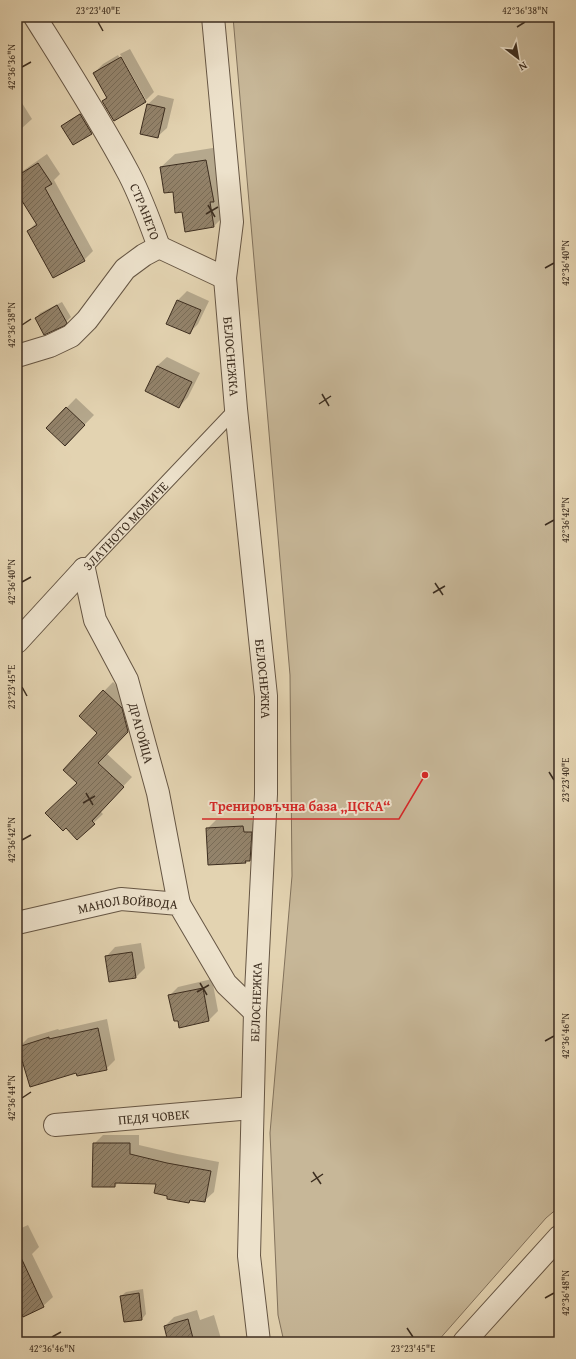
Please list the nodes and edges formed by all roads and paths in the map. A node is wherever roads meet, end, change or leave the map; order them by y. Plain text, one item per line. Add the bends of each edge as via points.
1 (35, 17) edge
2 (213, 17) edge
3 (159, 247) junction
4 (225, 278) junction
5 (17, 356) edge
6 (236, 409) junction
7 (84, 569) junction
8 (17, 642) edge
9 (179, 904) junction
10 (17, 922) edge
11 (255, 1012) junction
12 (252, 1108) junction
13 (55, 1125) dead end
14 (559, 1237) edge
15 (260, 1342) edge
16 (464, 1342) edge

1 - 3 street, СТРАНЕТО via 129,174
2 - 4 street, БЕЛОСНЕЖКА via 232,222
3 - 4 street
3 - 5 street, СТРАНЕТО via 125,270 87,320 71,336 50,346
4 - 6 street, БЕЛОСНЕЖКА
6 - 7 lane, ЗЛАТНОТО МОМИЧЕ
6 - 11 street, БЕЛОСНЕЖКА via 266,696 266,794
7 - 8 street, ЗЛАТНОТО МОМИЧЕ
7 - 9 street, ДРАГОЙЦА via 95,620 127,680 158,793
9 - 10 street, МАНОЛ ВОЙВОДА via 121,898
9 - 11 street, МАНОЛ ВОЙВОДА via 226,984
11 - 12 street, БЕЛОСНЕЖКА
12 - 13 street, ПЕДЯ ЧОВЕК
12 - 15 street, БЕЛОСНЕЖКА via 249,1256
14 - 16 street

